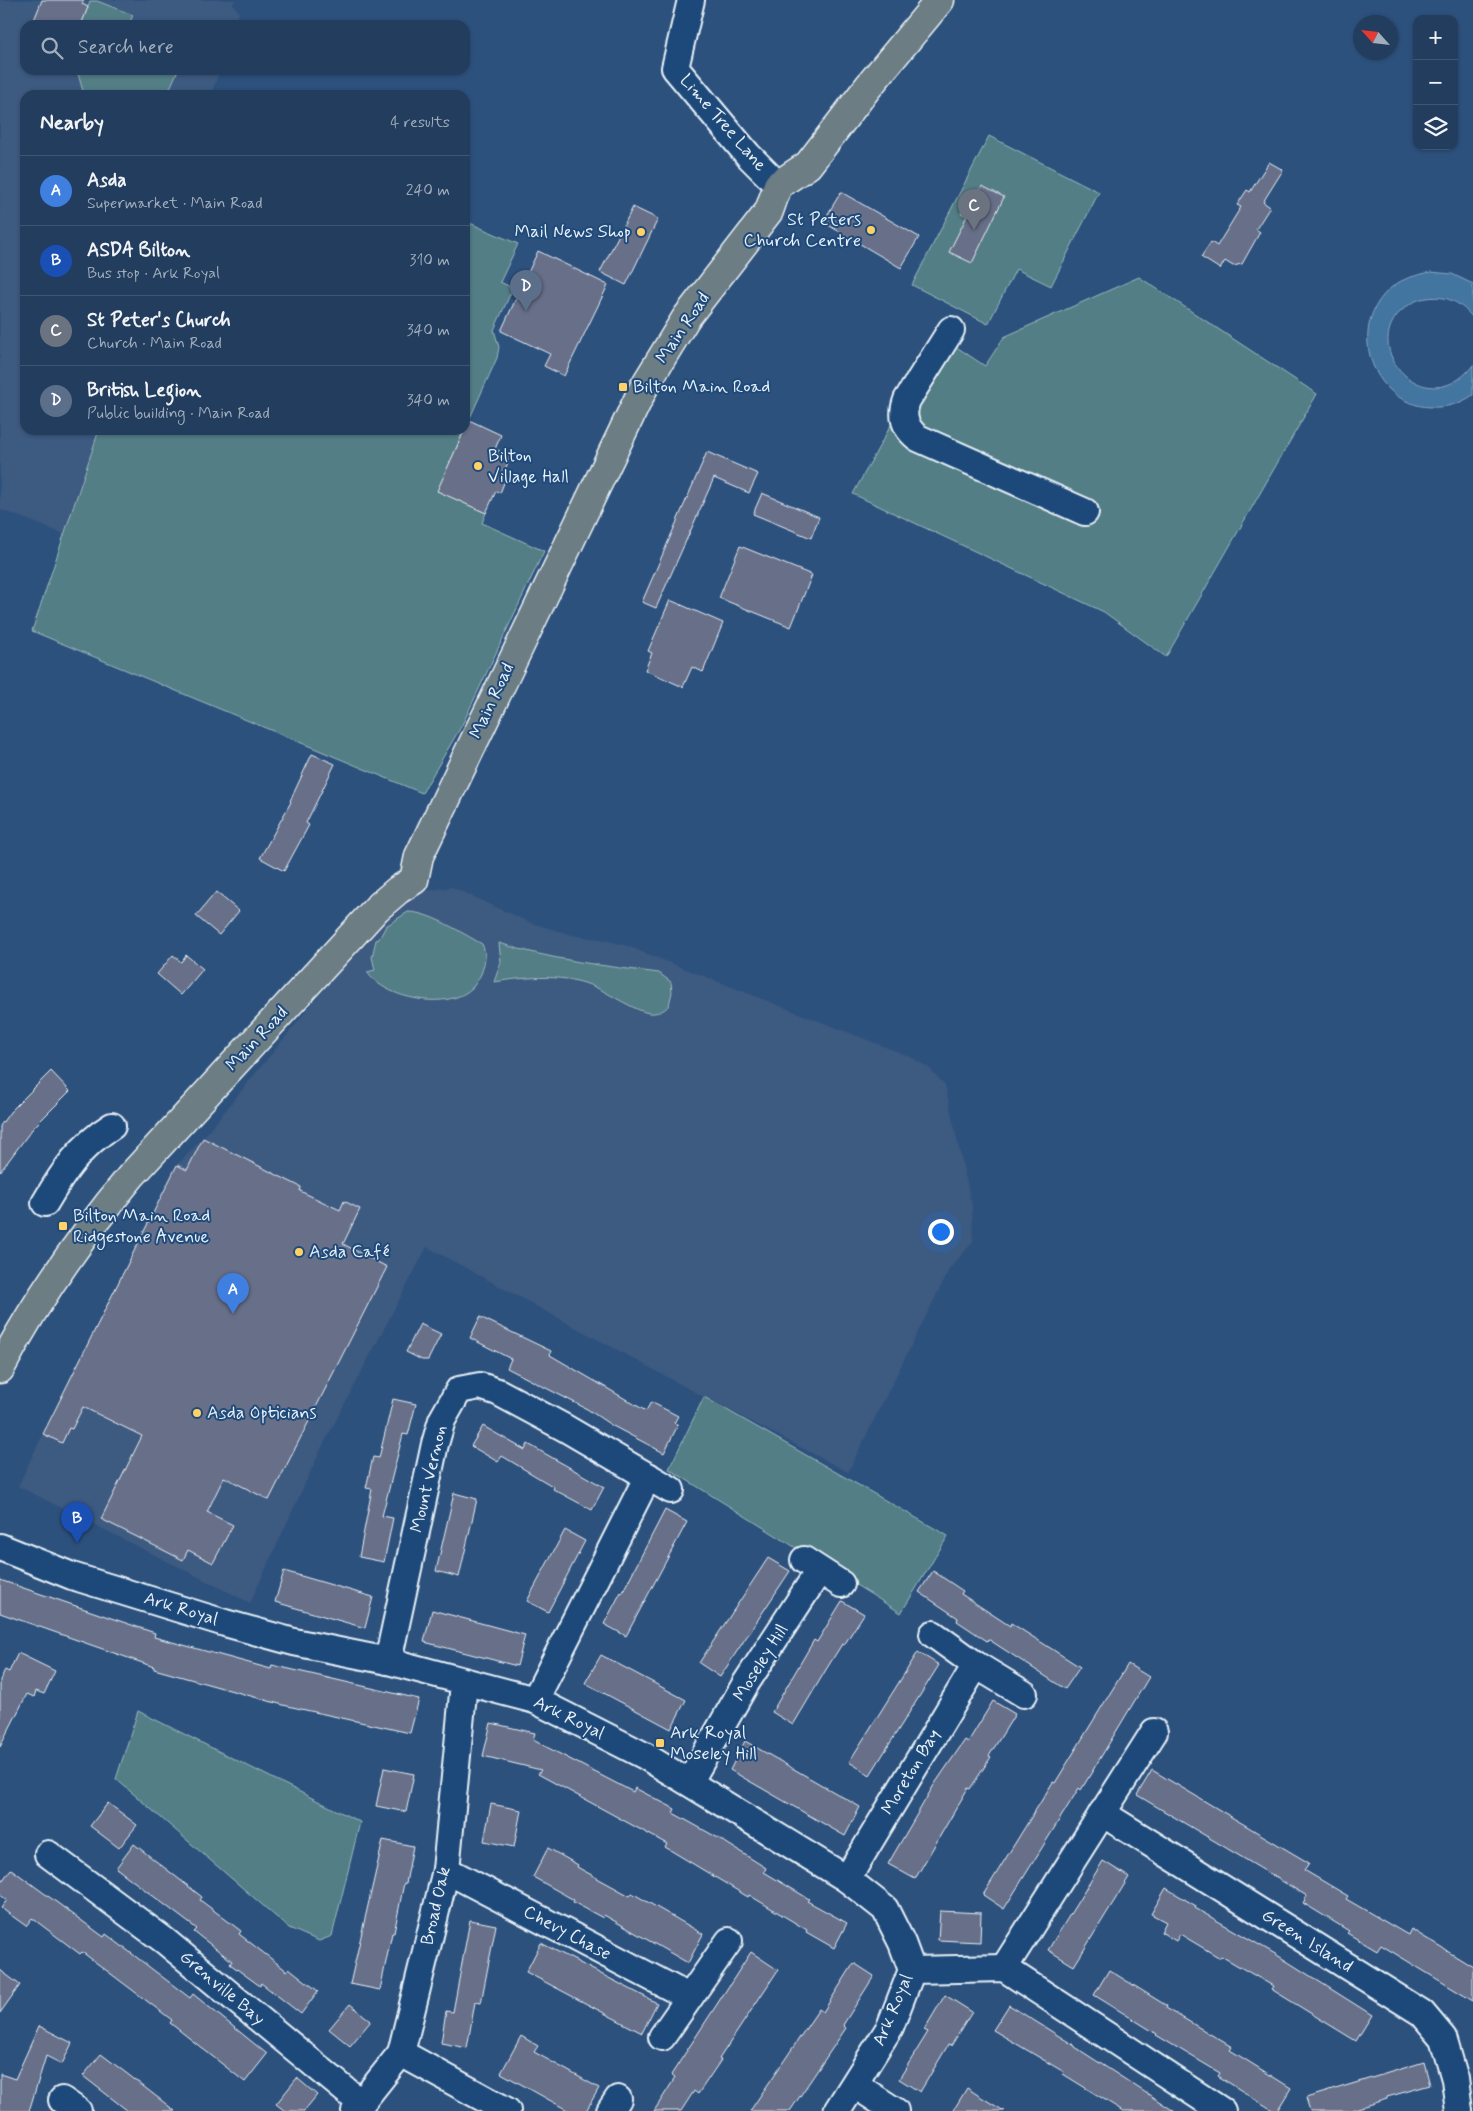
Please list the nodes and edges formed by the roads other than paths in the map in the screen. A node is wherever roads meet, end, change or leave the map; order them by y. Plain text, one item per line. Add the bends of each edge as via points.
1 (691, 0) edge
2 (940, 0) edge
3 (778, 185) junction
4 (951, 330) dead end
5 (1084, 512) dead end
6 (112, 1126) dead end
7 (45, 1203) dead end
8 (0, 1369) edge
9 (648, 1476) junction
10 (671, 1490) dead end
11 (0, 1547) edge
12 (841, 1584) dead end
13 (933, 1634) dead end
14 (388, 1662) junction
15 (976, 1665) junction
16 (464, 1683) junction
17 (1024, 1694) dead end
18 (535, 1700) junction
19 (1154, 1744) dead end
20 (690, 1781) junction
21 (1102, 1813) junction
22 (48, 1854) dead end
23 (446, 1870) junction
24 (847, 1879) junction
25 (729, 1941) dead end
26 (1004, 1968) junction
27 (912, 1970) junction
28 (689, 1997) junction
29 (662, 2037) dead end
30 (401, 2053) junction
31 (855, 2085) junction
32 (358, 2107) edge
33 (507, 2111) edge
34 (837, 2111) edge
35 (895, 2111) edge
36 (1222, 2111) edge
37 (1459, 2111) edge

1 - 3 street, Lime Tree Lane via 676,68 748,155
2 - 3 main road via 808,165
3 - 8 main road, Main Road via 769,211 686,318 645,386 419,856 414,880 377,908 131,1176 105,1207 35,1308
4 - 5 street via 907,400 904,417 908,428 918,438
6 - 7 street via 93,1137 62,1174
9 - 10 street, Mount Vernon
9 - 14 street, Mount Vernon via 498,1392 480,1386 459,1390 442,1420 435,1444
9 - 18 street
11 - 14 street, Ark Royal via 72,1576 225,1623
12 - 20 street, Moseley Hill via 812,1566
13 - 15 street
14 - 16 street, Ark Royal
15 - 17 street
15 - 24 street, Moreton Bay
16 - 18 street, Ark Royal
16 - 23 street, Broad Oak
18 - 20 street, Ark Royal
19 - 21 street
20 - 24 street, Ark Royal
21 - 26 street
21 - 37 street, Green Island via 1422,2013 1443,2038 1455,2079
22 - 32 street, Grenville Bay via 73,1886 166,1941
23 - 28 street, Chevy Chase
23 - 30 street, Broad Oak
24 - 27 street, Ark Royal via 885,1909
25 - 28 street
26 - 27 street
26 - 36 street
27 - 31 street, Ark Royal via 890,2027
28 - 29 street
30 - 32 street, Broad Oak
30 - 33 street
31 - 34 street, Ark Royal
31 - 35 street

